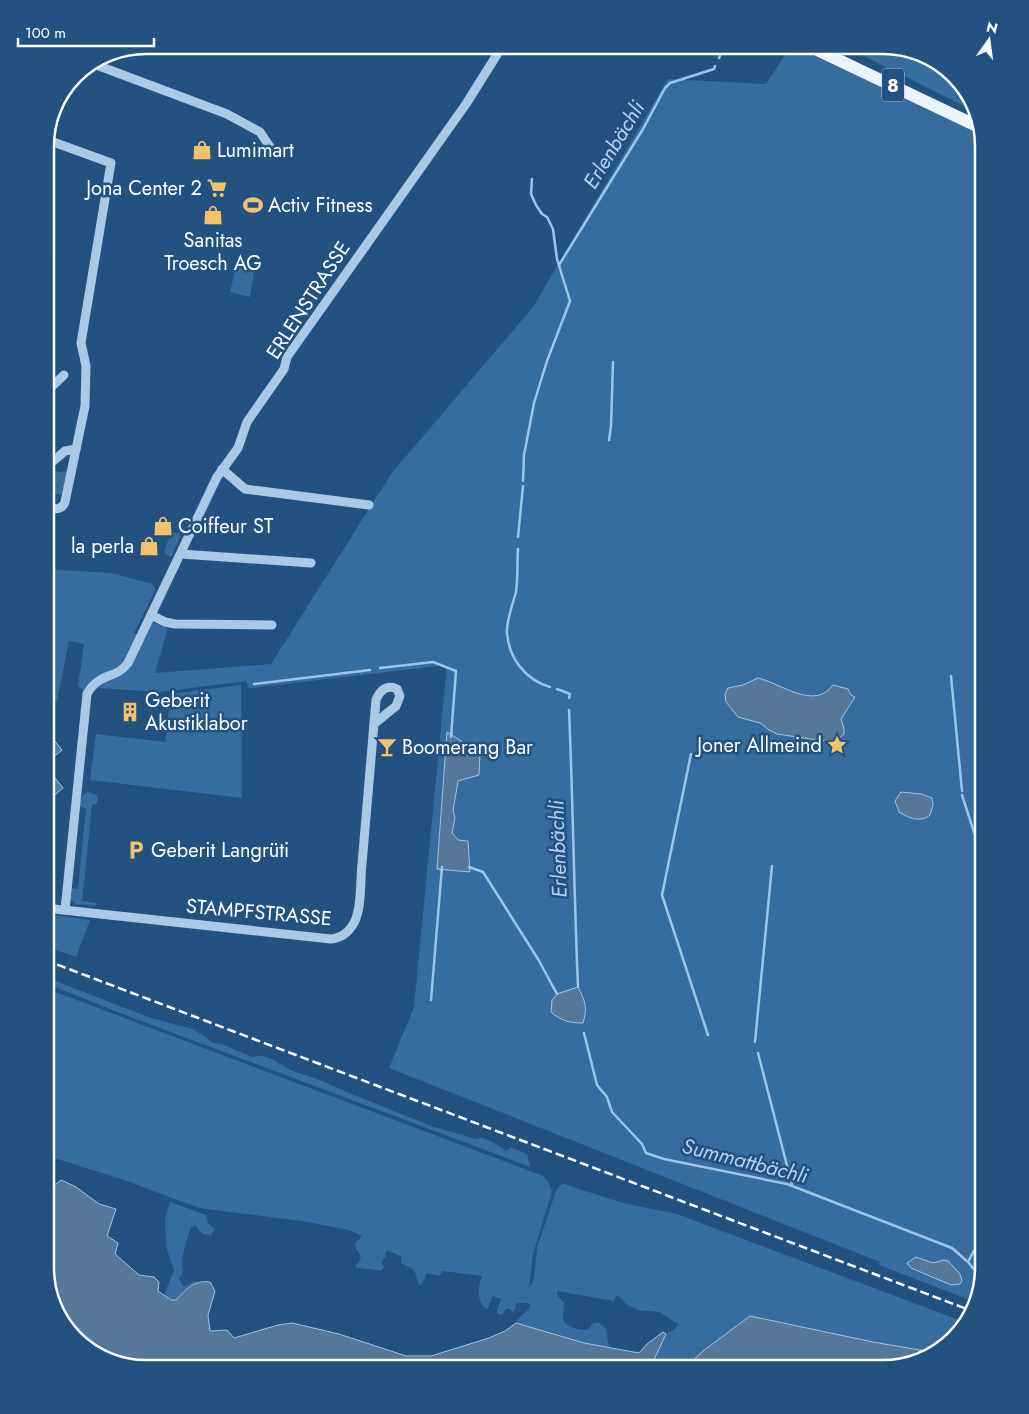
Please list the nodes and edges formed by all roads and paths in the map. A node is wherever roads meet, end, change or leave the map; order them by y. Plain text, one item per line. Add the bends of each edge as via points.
1 (497, 54) edge
2 (825, 54) edge
3 (100, 66) edge
4 (972, 124) edge
5 (54, 142) edge
6 (274, 153) dead end
7 (64, 375) dead end
8 (54, 385) edge
9 (76, 449) junction
10 (54, 460) edge
11 (222, 469) junction
12 (369, 505) dead end
13 (54, 509) edge
14 (181, 554) junction
15 (311, 563) dead end
16 (151, 614) junction
17 (272, 625) dead end
18 (374, 724) dead end
19 (54, 909) edge
20 (65, 910) junction

1 - 11 street, ERLENSTRASSE via 466,104 287,357 284,369 247,422 238,448
2 - 4 main road, 8
3 - 6 street via 227,114 260,132
5 - 9 street via 111,164 81,343 86,366 85,406
7 - 8 street
9 - 10 street via 65,451
9 - 13 street via 64,506
11 - 12 street via 245,489
11 - 14 street, ERLENSTRASSE
14 - 15 street
14 - 16 street, ERLENSTRASSE
16 - 17 street via 175,624
16 - 20 street, ERLENSTRASSE via 126,666 98,679 87,694
18 - 20 street, STAMPFSTRASSE via 356,919 345,934 331,939
19 - 20 street, STAMPFSTRASSE

